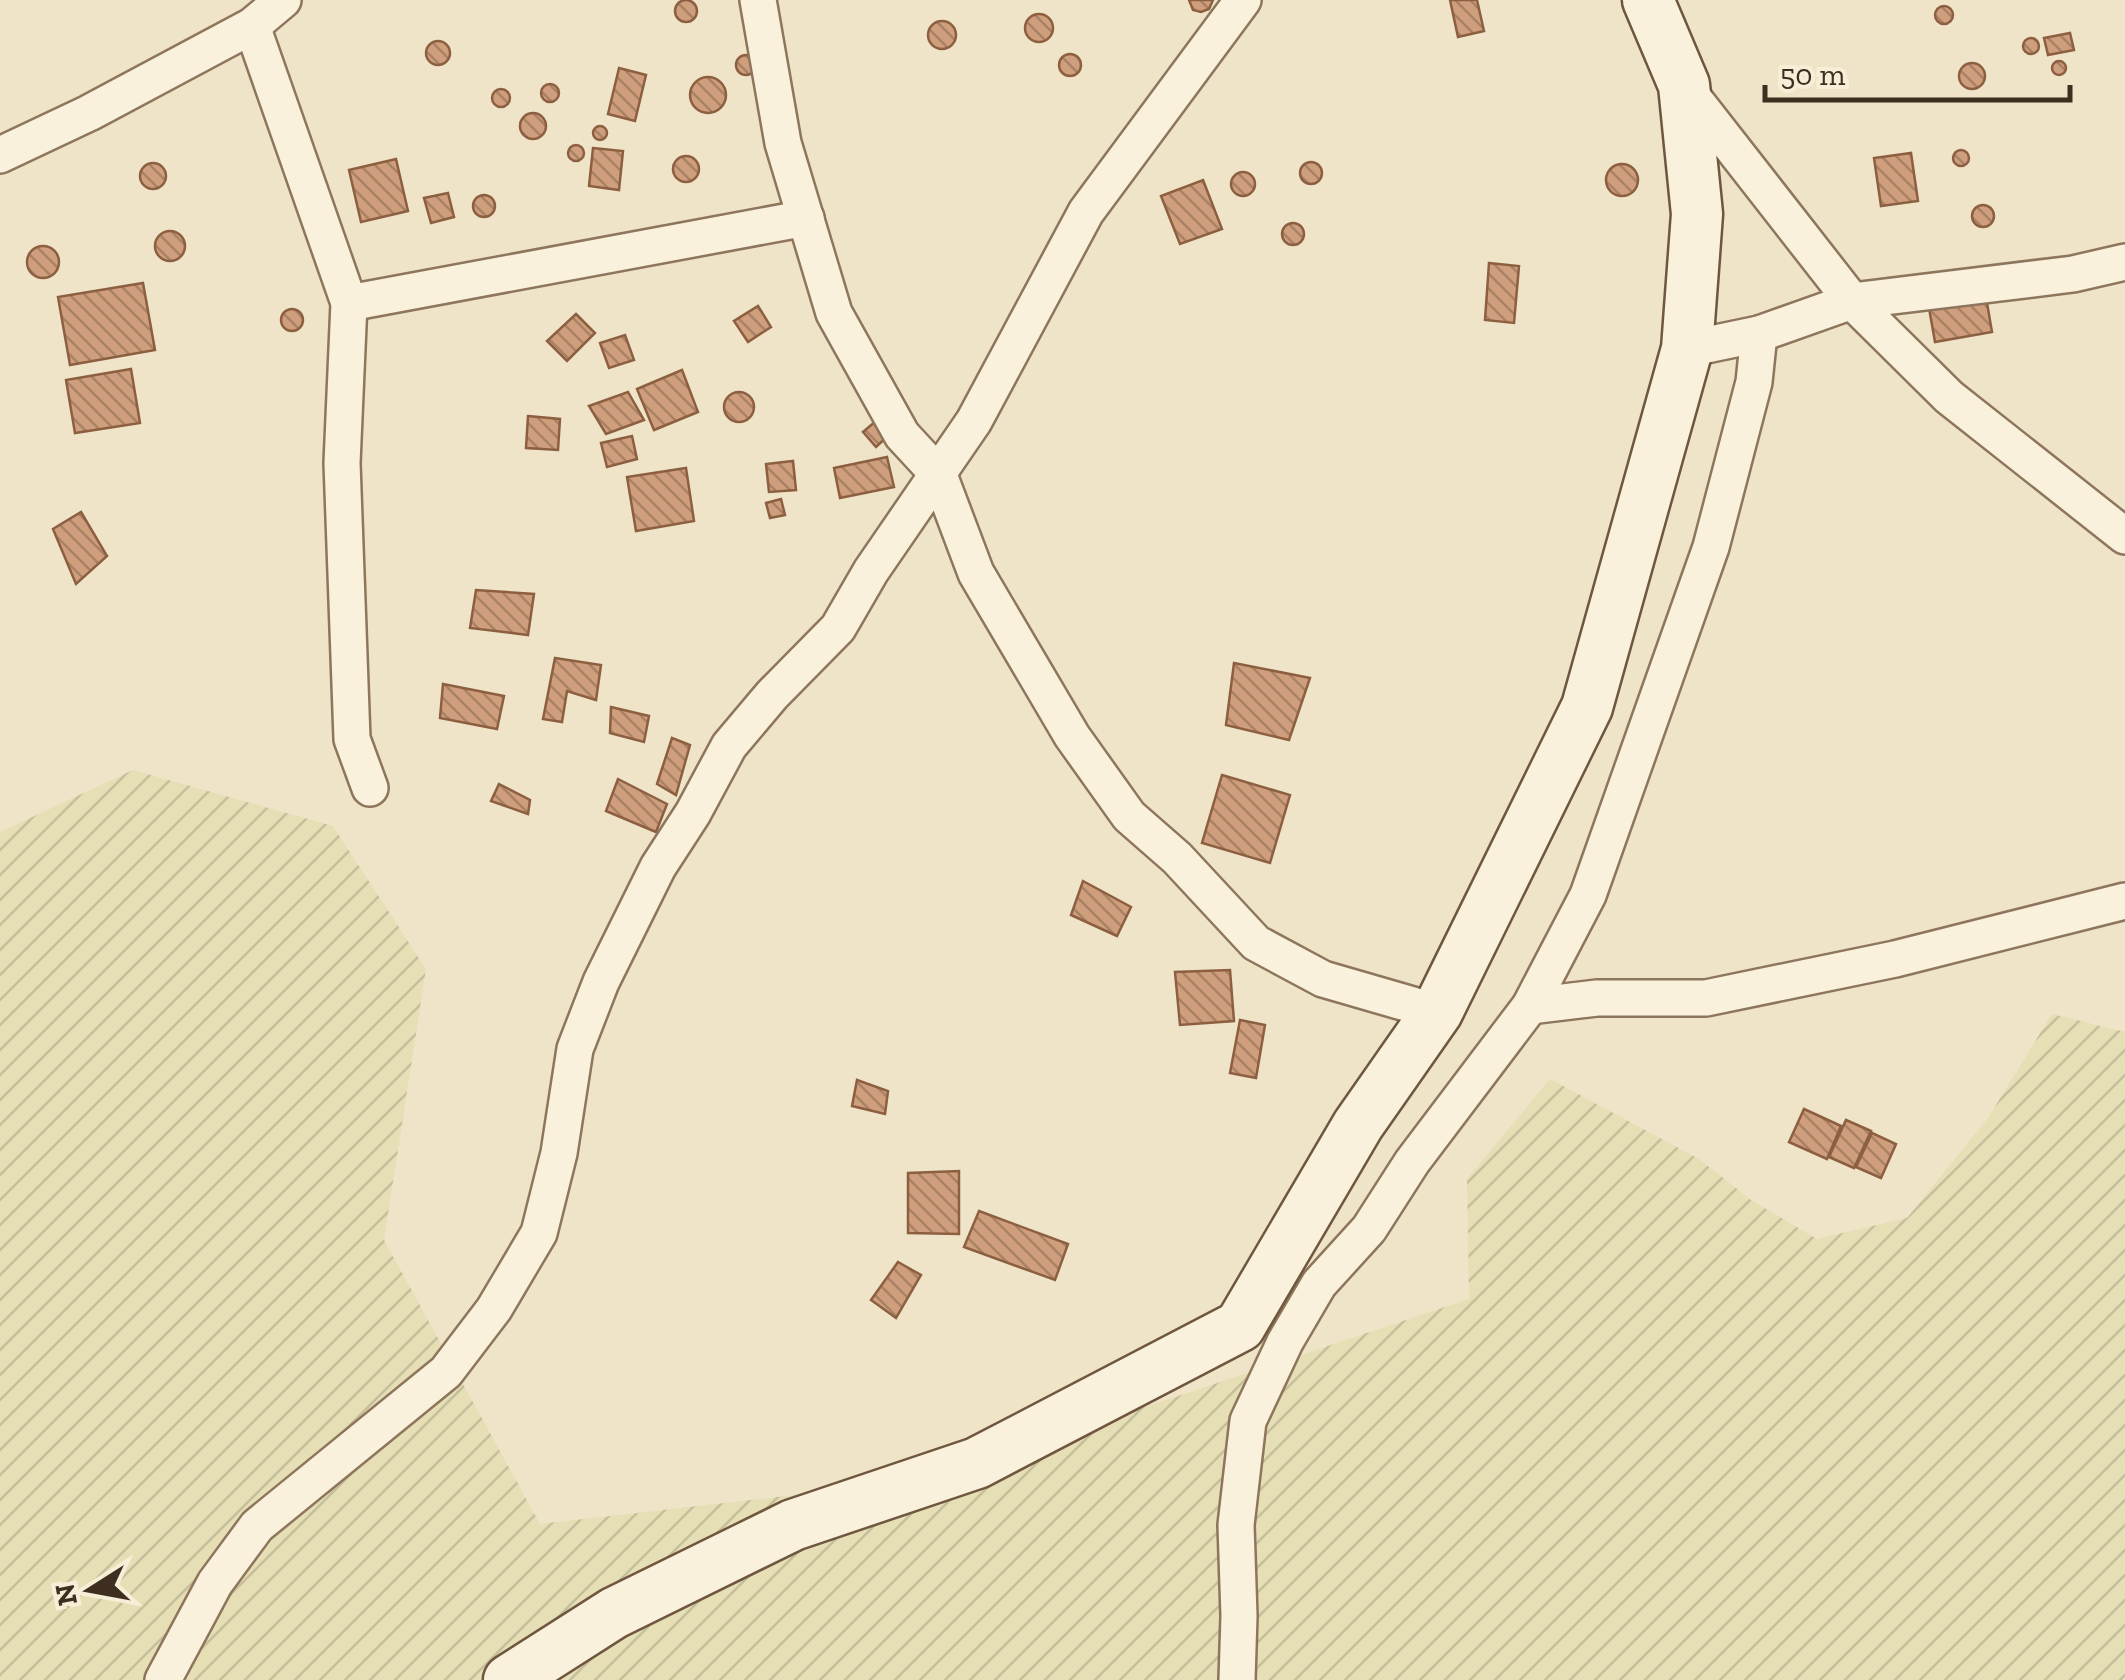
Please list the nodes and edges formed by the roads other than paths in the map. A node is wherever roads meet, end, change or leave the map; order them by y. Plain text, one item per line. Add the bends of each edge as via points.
1 (283, 0) edge
2 (758, 0) edge
3 (1243, 0) edge
4 (1648, 0) edge
5 (252, 26) junction
6 (1684, 85) junction
7 (0, 155) edge
8 (806, 218) junction
9 (2125, 262) edge
10 (1852, 301) junction
11 (349, 303) junction
12 (1759, 334) junction
13 (1687, 349) junction
14 (939, 475) junction
15 (2125, 536) edge
16 (370, 788) dead end
17 (2125, 901) edge
18 (1530, 1006) junction
19 (1437, 1012) junction
20 (163, 1680) edge
21 (509, 1680) edge
22 (1236, 1680) edge

1 - 5 street
2 - 8 street via 783,142
3 - 14 street via 1086,212
4 - 6 main road
5 - 7 street
5 - 11 street
6 - 10 street
6 - 13 main road via 1697,214
8 - 11 street
8 - 14 street via 834,313 862,368 902,434
9 - 10 street
10 - 12 street
10 - 15 street via 1948,397
11 - 16 street via 342,463 352,739
12 - 13 street
12 - 18 street via 1754,382 1711,548 1588,894
13 - 19 main road via 1587,707
14 - 19 street via 976,573 1072,736 1130,816 1256,943 1323,979
14 - 20 street via 838,628 729,746 641,898 575,1049 539,1233 494,1310 446,1372 257,1526 215,1583
17 - 18 street via 1706,998
18 - 22 street via 1369,1229 1319,1284 1248,1421 1236,1525
19 - 21 main road via 1358,1125 1240,1326 977,1462 793,1526 614,1613

